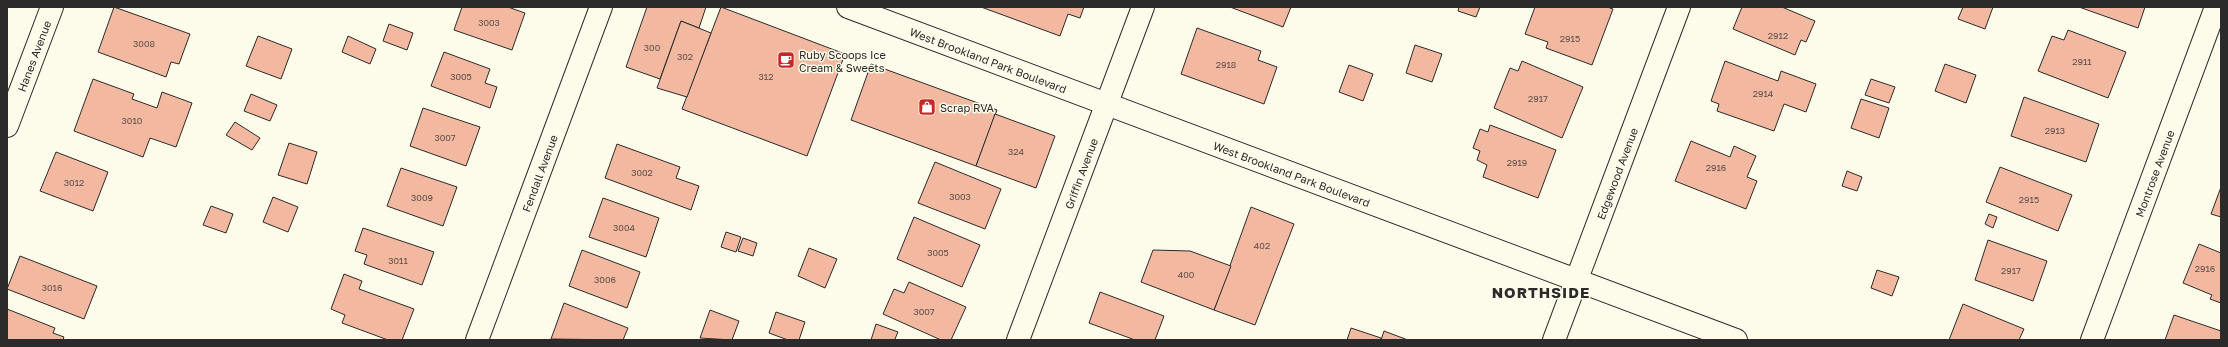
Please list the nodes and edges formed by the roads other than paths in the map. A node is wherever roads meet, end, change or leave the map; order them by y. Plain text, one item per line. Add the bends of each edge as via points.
1 (52, 7) edge
2 (601, 7) edge
3 (848, 7) edge
4 (1143, 7) edge
5 (1679, 7) edge
6 (2216, 7) edge
7 (1106, 105) junction
8 (7, 126) edge
9 (1576, 280) junction
10 (477, 340) edge
11 (1018, 340) edge
12 (1554, 340) edge
13 (1736, 340) edge
14 (2092, 340) edge

1 - 8 street, Hanes Avenue
2 - 10 street, Fendall Avenue
3 - 7 street, West Brookland Park Boulevard
4 - 7 street, Griffin Avenue
5 - 9 street, Edgewood Avenue
6 - 14 street, Montrose Avenue
7 - 9 street, West Brookland Park Boulevard
7 - 11 street, Griffin Avenue
9 - 12 street, Edgewood Avenue
9 - 13 street, West Brookland Park Boulevard

